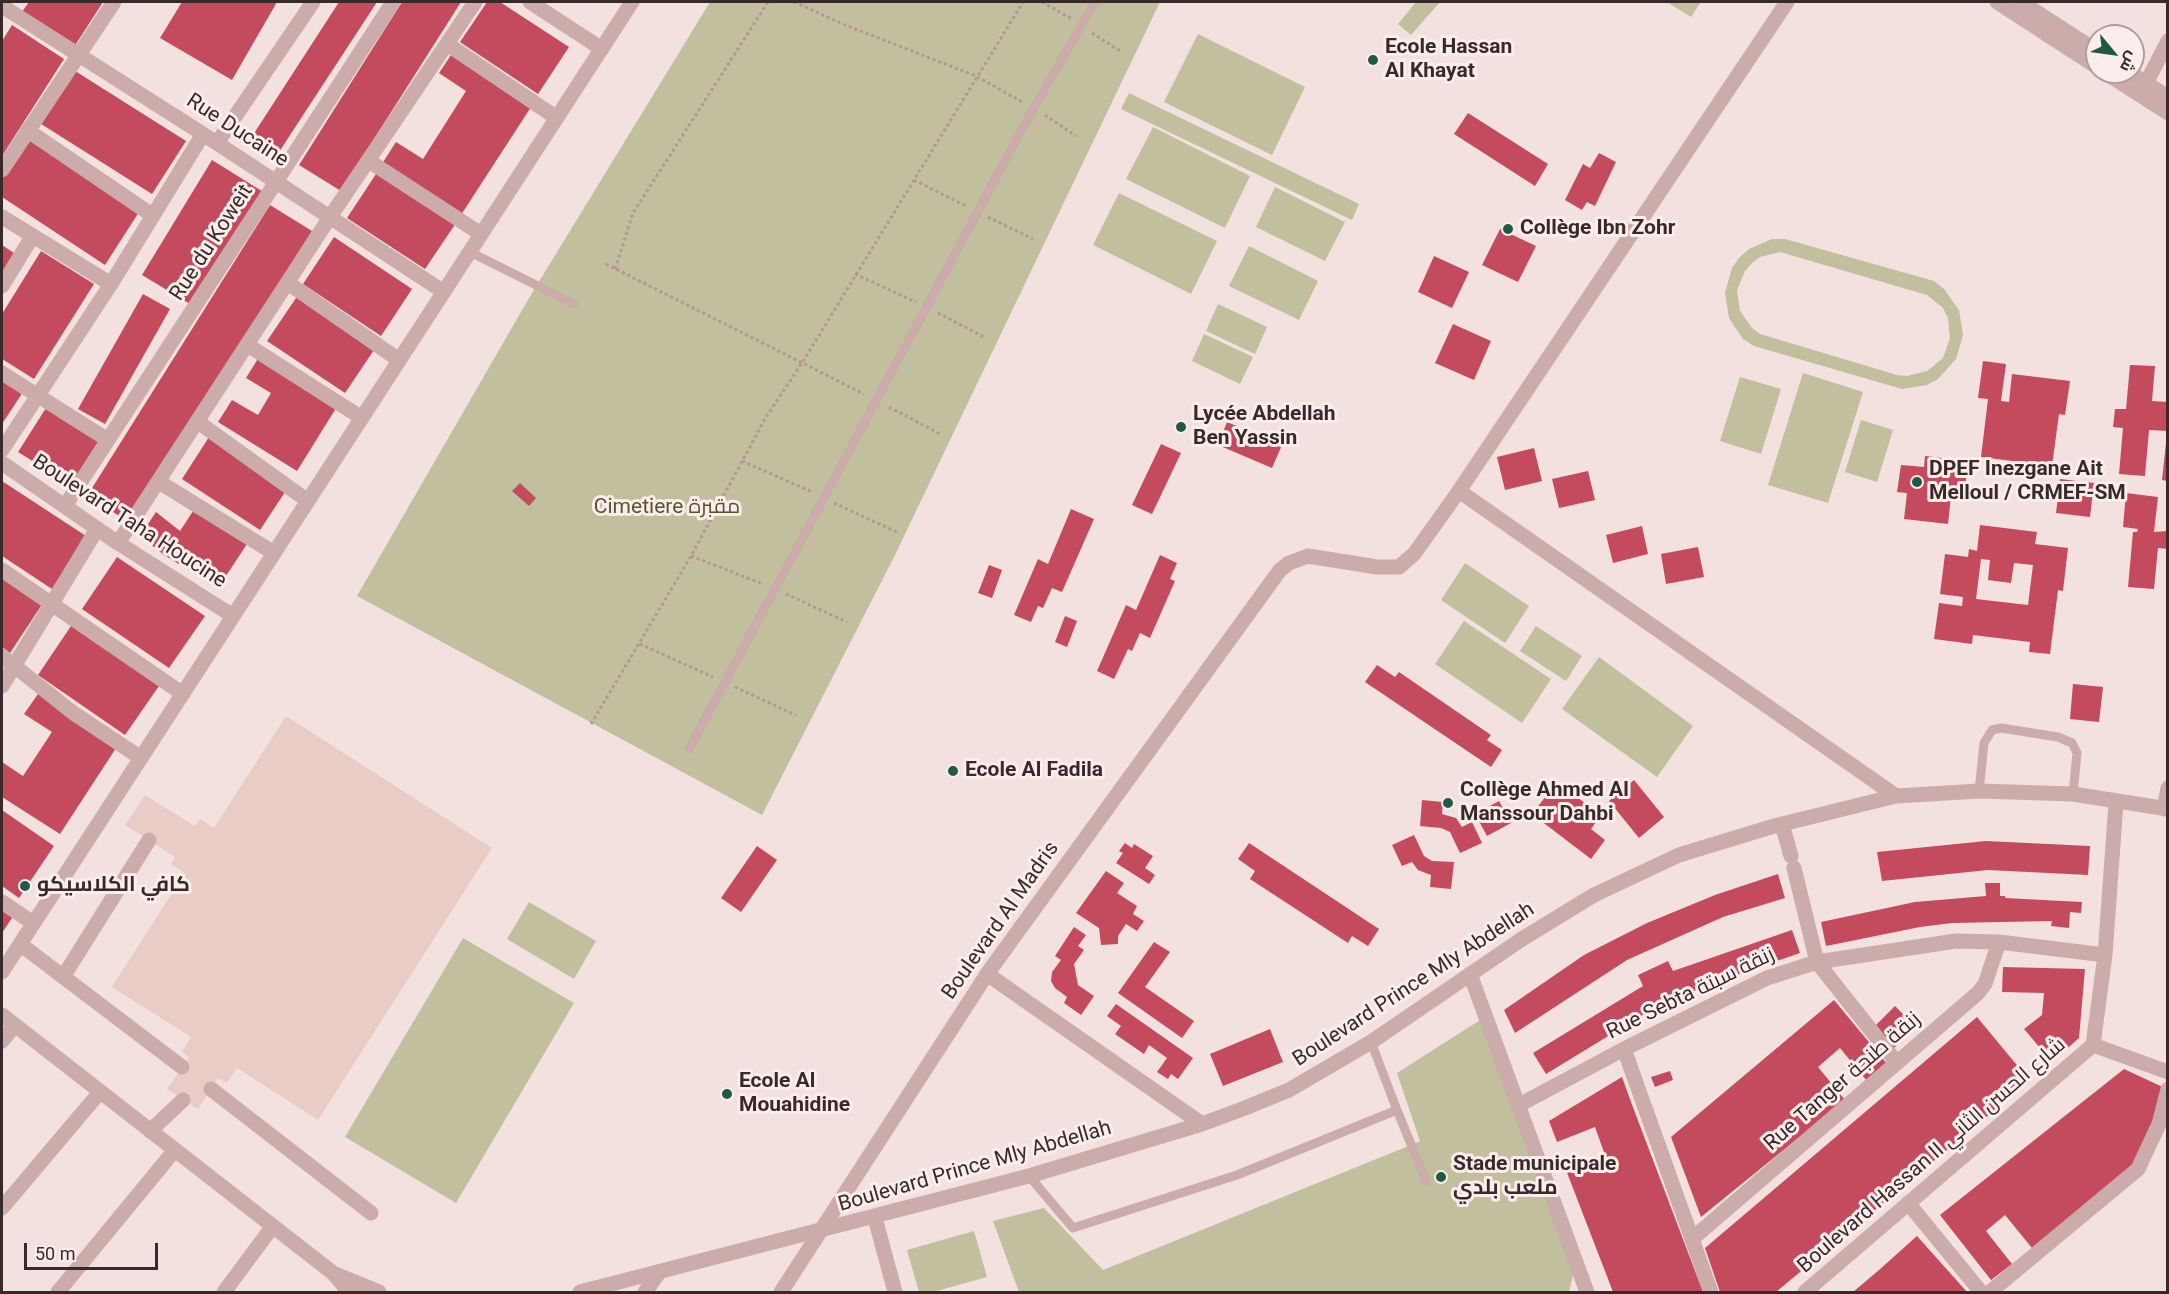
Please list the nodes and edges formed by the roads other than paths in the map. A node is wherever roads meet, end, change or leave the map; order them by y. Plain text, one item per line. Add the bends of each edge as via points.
1 (114, 2) edge
2 (314, 2) edge
3 (393, 2) edge
4 (475, 2) edge
5 (530, 2) edge
6 (632, 2) edge
7 (1095, 2) edge
8 (1787, 2) edge
9 (1996, 2) edge
10 (2021, 2) edge
11 (5, 8) edge
12 (2168, 40) edge
13 (2085, 43) edge
14 (447, 44) junction
15 (602, 49) junction
16 (77, 55) junction
17 (2085, 59) edge
18 (2132, 84) edge
19 (2139, 84) edge
20 (2143, 89) junction
21 (2168, 97) edge
22 (2168, 113) edge
23 (557, 118) junction
24 (27, 130) junction
25 (203, 134) junction
26 (217, 143) junction
27 (369, 161) junction
28 (2, 170) edge
29 (277, 183) junction
30 (152, 215) junction
31 (2, 217) edge
32 (330, 217) junction
33 (481, 234) junction
34 (32, 237) junction
35 (470, 252) junction
36 (288, 283) junction
37 (111, 284) junction
38 (2, 286) edge
39 (444, 292) junction
40 (574, 304) dead end
41 (249, 346) junction
42 (399, 360) junction
43 (2, 373) edge
44 (38, 396) junction
45 (362, 418) junction
46 (198, 422) junction
47 (108, 441) junction
48 (2, 450) edge
49 (2, 463) edge
50 (159, 482) junction
51 (1459, 491) junction
52 (308, 501) junction
53 (65, 506) junction
54 (97, 529) junction
55 (118, 543) junction
56 (274, 553) junction
57 (2, 570) edge
58 (53, 604) junction
59 (233, 616) junction
60 (8, 661) edge
61 (2, 686) edge
62 (183, 694) junction
63 (689, 749) dead end
64 (141, 758) junction
65 (2168, 788) edge
66 (1979, 791) junction
67 (2073, 794) junction
68 (1896, 796) junction
69 (2116, 803) junction
70 (2166, 809) edge
71 (1782, 824) junction
72 (149, 840) dead end
73 (2, 902) edge
74 (33, 923) junction
75 (1999, 942) junction
76 (20, 944) junction
77 (2105, 955) junction
78 (1818, 962) junction
79 (2, 972) edge
80 (987, 974) junction
81 (1470, 974) junction
82 (63, 977) junction
83 (2, 1015) edge
84 (15, 1025) junction
85 (2, 1041) edge
86 (1371, 1042) junction
87 (2093, 1045) junction
88 (1624, 1049) junction
89 (1896, 1063) junction
90 (182, 1067) dead end
91 (2168, 1072) edge
92 (211, 1089) dead end
93 (2168, 1089) edge
94 (100, 1092) junction
95 (183, 1100) dead end
96 (1519, 1105) junction
97 (1397, 1110) junction
98 (1202, 1124) junction
99 (150, 1131) junction
100 (174, 1151) junction
101 (1029, 1176) junction
102 (1426, 1181) dead end
103 (1908, 1203) junction
104 (2, 1208) edge
105 (371, 1213) dead end
106 (875, 1218) junction
107 (273, 1226) junction
108 (823, 1230) junction
109 (1692, 1239) junction
110 (333, 1273) junction
111 (657, 1274) junction
112 (58, 1293) edge
113 (224, 1293) edge
114 (349, 1293) edge
115 (379, 1293) edge
116 (580, 1293) edge
117 (645, 1293) edge
118 (781, 1293) edge
119 (895, 1293) edge
120 (1587, 1293) edge
121 (1711, 1293) edge
122 (1805, 1293) edge
123 (1981, 1293) edge
124 (1990, 1293) edge

1 - 16 street
2 - 26 street
3 - 29 street, Rue du Koweit
4 - 14 street
5 - 15 street
6 - 15 street
7 - 63 lane
8 - 51 street
9 - 17 street
10 - 13 street
11 - 16 street, Rue Ducaine
12 - 20 street
14 - 23 street
14 - 27 street
15 - 23 street
16 - 24 street
16 - 25 street, Rue Ducaine
18 - 20 street
19 - 20 street
20 - 21 street
20 - 22 street
23 - 33 street
24 - 28 street
24 - 30 street
25 - 26 street, Rue Ducaine
25 - 30 street
26 - 29 street, Rue Ducaine
27 - 32 street
27 - 33 street
29 - 32 street, Rue Ducaine
29 - 47 street, Rue du Koweit
30 - 37 street
31 - 34 street
32 - 36 street
32 - 39 street, Rue Ducaine
33 - 35 street
34 - 37 street
34 - 38 street
35 - 39 street
35 - 40 lane
36 - 41 street
36 - 42 street
37 - 44 street
39 - 42 street
41 - 45 street
41 - 46 street
42 - 45 street
43 - 44 street
44 - 47 street
44 - 48 street
45 - 52 street
46 - 50 street
46 - 52 street
47 - 53 street, Rue du Koweit
49 - 53 street, Boulevard Taha Houcine
50 - 55 street
50 - 56 street
51 - 68 street
51 - 80 street, Boulevard Al Madris via 1414,555 1399,567 1308,556 1289,563 1269,583
52 - 56 street
53 - 54 street, Boulevard Taha Houcine
54 - 55 street, Boulevard Taha Houcine
54 - 58 street
55 - 59 street, Boulevard Taha Houcine
56 - 59 street
57 - 58 street
58 - 60 street
58 - 62 street
59 - 62 street
60 - 61 street
60 - 64 street via 72,712
62 - 64 street
64 - 74 street
65 - 70 street
66 - 67 street, Boulevard Prince Mly Abdellah
66 - 67 lane via 1984,743 1992,730 2001,728 2072,743 2077,753
66 - 68 street, Boulevard Prince Mly Abdellah
67 - 69 street, Boulevard Prince Mly Abdellah
68 - 71 street, Boulevard Prince Mly Abdellah
69 - 70 street, Boulevard Prince Mly Abdellah
69 - 77 street, Boulevard Hassan II شارع الحسن الثاني
71 - 78 street
71 - 81 street, Boulevard Prince Mly Abdellah via 1679,855 1594,895
72 - 82 street
73 - 74 street
74 - 76 street
75 - 77 street, Rue Sebta زنقة سبتة
75 - 78 street, Rue Sebta زنقة سبتة via 1938,942
75 - 89 street, Rue Tanger زنقة طنجة via 1982,989
76 - 79 street
76 - 82 street
77 - 87 street, Boulevard Hassan II شارع الحسن الثاني
78 - 88 street, Rue Sebta زنقة سبتة via 1767,978
78 - 89 street
80 - 98 street
80 - 108 street, Boulevard Al Madris
81 - 86 street, Boulevard Prince Mly Abdellah
81 - 96 street
82 - 90 street
83 - 84 street
84 - 85 street
84 - 94 street
86 - 97 lane
86 - 98 street, Boulevard Prince Mly Abdellah via 1289,1090
87 - 91 street
87 - 103 street, Boulevard Hassan II شارع الحسن الثاني
88 - 96 street, Rue Sebta زنقة سبتة
88 - 109 street
89 - 109 street, Rue Tanger زنقة طنجة
92 - 105 street
93 - 124 street via 2159,1124 2138,1169
94 - 99 street
94 - 104 street
95 - 99 street
96 - 120 street
97 - 101 lane via 1237,1175 1073,1228
97 - 102 lane
98 - 101 street, Boulevard Prince Mly Abdellah
99 - 100 street
100 - 107 street
100 - 112 street
101 - 106 street, Boulevard Prince Mly Abdellah
103 - 122 street, Boulevard Hassan II شارع الحسن الثاني
103 - 123 street
106 - 108 street, Boulevard Prince Mly Abdellah
106 - 119 street
107 - 110 street
107 - 113 street
108 - 111 street, Boulevard Prince Mly Abdellah
108 - 118 street, Boulevard Al Madris
109 - 121 street
110 - 114 street
110 - 115 street
111 - 116 street, Boulevard Prince Mly Abdellah
111 - 117 street

